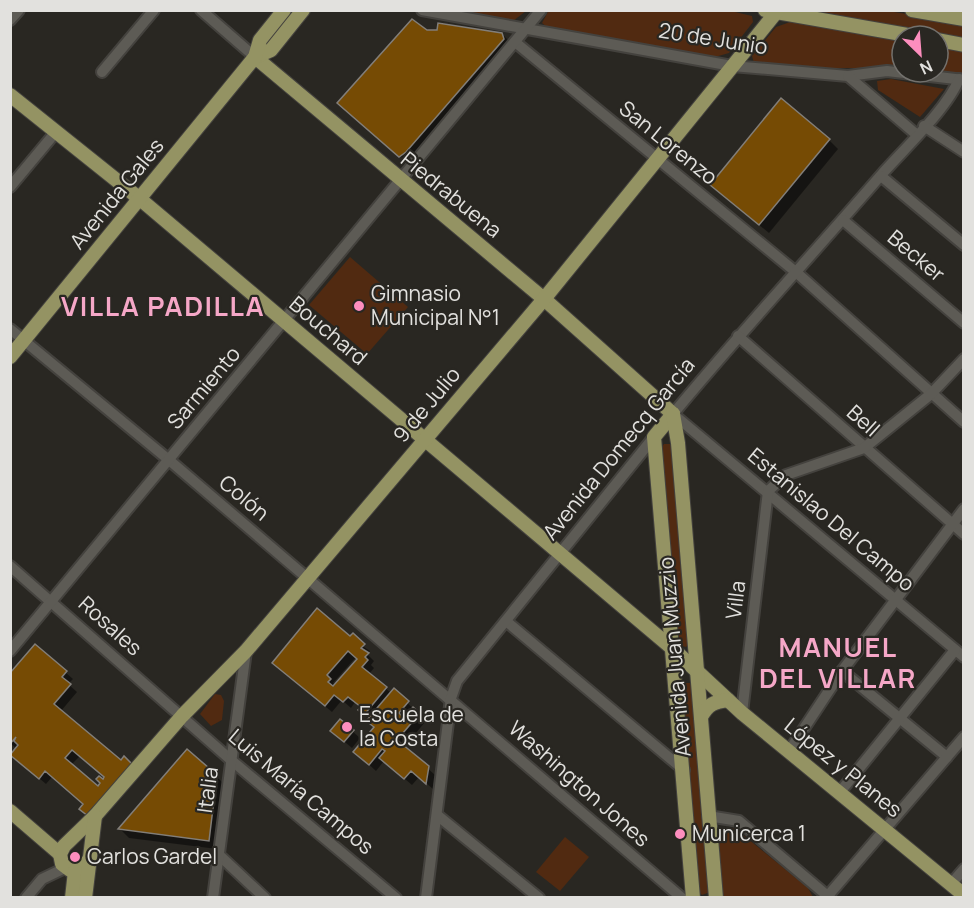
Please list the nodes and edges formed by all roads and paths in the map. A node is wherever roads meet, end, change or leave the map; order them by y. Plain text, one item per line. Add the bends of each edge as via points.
1 (19, 10) edge
2 (154, 10) edge
3 (201, 10) edge
4 (284, 10) edge
5 (303, 10) edge
6 (422, 10) edge
7 (541, 10) edge
8 (912, 10) edge
9 (773, 11) edge
10 (963, 19) edge
11 (10, 20) edge
12 (526, 28) junction
13 (890, 32) edge
14 (515, 42) junction
15 (255, 57) junction
16 (732, 66) junction
17 (102, 72) dead end
18 (848, 76) junction
19 (961, 80) edge
20 (10, 95) edge
21 (920, 130) junction
22 (55, 132) junction
23 (963, 152) edge
24 (659, 160) junction
25 (881, 176) junction
26 (400, 181) junction
27 (10, 187) edge
28 (140, 199) junction
29 (843, 220) junction
30 (963, 246) edge
31 (797, 273) junction
32 (544, 299) junction
33 (285, 323) junction
34 (963, 323) edge
35 (10, 329) edge
36 (738, 336) junction
37 (24, 341) junction
38 (10, 357) edge
39 (963, 359) edge
40 (931, 394) junction
41 (673, 414) junction
42 (963, 422) edge
43 (654, 437) junction
44 (425, 440) junction
45 (864, 448) junction
46 (169, 460) junction
47 (768, 492) junction
48 (963, 509) edge
49 (951, 523) junction
50 (963, 534) edge
51 (561, 554) junction
52 (10, 566) edge
53 (308, 578) junction
54 (895, 598) junction
55 (54, 602) junction
56 (506, 621) junction
57 (673, 649) junction
58 (10, 651) edge
59 (246, 651) junction
60 (959, 653) edge
61 (698, 671) junction
62 (842, 671) junction
63 (451, 699) junction
64 (728, 700) junction
65 (742, 713) junction
66 (182, 716) junction
67 (701, 717) junction
68 (900, 718) junction
69 (963, 737) edge
70 (789, 751) junction
71 (947, 758) junction
72 (231, 760) junction
73 (684, 770) junction
74 (840, 792) junction
75 (10, 811) edge
76 (437, 815) junction
77 (95, 816) junction
78 (708, 816) junction
79 (886, 830) junction
80 (68, 843) junction
81 (60, 854) junction
82 (219, 855) junction
83 (89, 857) junction
84 (70, 869) junction
85 (963, 869) edge
86 (951, 884) junction
87 (963, 895) edge
88 (26, 897) edge
89 (72, 897) edge
90 (85, 897) edge
91 (213, 897) edge
92 (265, 897) edge
93 (396, 897) edge
94 (426, 897) edge
95 (539, 897) edge
96 (682, 897) edge
97 (693, 897) edge
98 (716, 897) edge
99 (828, 897) edge

1 - 11 street
2 - 17 street
3 - 15 street, Piedrabuena
4 - 15 main road, Avenida Gales via 260,40
5 - 15 main road, Avenida Gales via 271,50
6 - 12 street, 20 de Junio
7 - 12 street, Sarmiento
8 - 10 main road
9 - 13 main road, 20 de Junio
9 - 16 main road, 9 de Julio
12 - 14 street, Sarmiento
12 - 16 street, 20 de Junio
14 - 24 street, San Lorenzo
14 - 26 street, Sarmiento
15 - 26 main road, Piedrabuena
15 - 28 main road, Avenida Gales
16 - 18 street, 20 de Junio
16 - 24 main road, 9 de Julio
18 - 19 street, 20 de Junio via 887,71
18 - 21 street
19 - 21 street, Avenida Domecq García
20 - 22 main road, Bouchard
21 - 23 street
21 - 25 street, Avenida Domecq García
22 - 27 street
22 - 28 main road, Bouchard
24 - 31 street, San Lorenzo
24 - 32 main road, 9 de Julio
25 - 29 street, Avenida Domecq García
25 - 30 street
26 - 32 main road, Piedrabuena
26 - 33 street, Sarmiento
28 - 33 main road, Bouchard
28 - 37 main road, Avenida Gales
29 - 31 street, Avenida Domecq García
29 - 34 street, Becker
31 - 36 street, Avenida Domecq García
31 - 40 street, San Lorenzo
32 - 41 main road, Piedrabuena
32 - 44 main road, 9 de Julio
33 - 44 main road, Bouchard
33 - 46 street, Sarmiento
35 - 37 street, Colón
36 - 41 street, Avenida Domecq García
36 - 45 street, Bell
37 - 38 main road, Avenida Gales
37 - 46 street, Colón
39 - 40 street
40 - 42 street, San Lorenzo
40 - 45 street
41 - 43 main road, Avenida Domecq García
41 - 47 street, Estanislao Del Campo
41 - 61 main road, Avenida Juan Muzzio
43 - 51 street, Avenida Domecq García
43 - 57 main road, Avenida Juan Muzzio
44 - 51 main road, Bouchard
44 - 53 main road, 9 de Julio
45 - 47 street via 786,475
45 - 49 street, Bell
46 - 53 street, Colón
46 - 55 street, Sarmiento
47 - 54 street, Estanislao Del Campo
47 - 65 street, Villa
48 - 49 street
49 - 50 street, Bell
49 - 54 street
51 - 56 street, Avenida Domecq García
51 - 57 main road, López y Planes
52 - 55 street, Rosales
53 - 59 main road, 9 de Julio
53 - 63 street, Colón
54 - 60 street, Estanislao Del Campo
54 - 62 street
55 - 58 street, Sarmiento
55 - 66 street, Rosales
56 - 63 street, Avenida Domecq García via 457,681
56 - 73 street
57 - 61 main road, López y Planes
57 - 73 main road, Avenida Juan Muzzio
59 - 66 main road, 9 de Julio
59 - 72 street, Italia
60 - 68 street
61 - 64 main road, López y Planes
61 - 67 main road, Avenida Juan Muzzio
62 - 68 street
62 - 70 street
63 - 76 street, Avenida Domecq García
63 - 96 street, Washington Jones
64 - 65 main road, López y Planes
64 - 67 main road via 715,702
65 - 70 main road, López y Planes
66 - 72 street, Luis María Campos
66 - 77 main road, 9 de Julio
67 - 78 main road, Avenida Juan Muzzio
68 - 71 street
68 - 74 street
69 - 71 street
70 - 74 main road, López y Planes
71 - 79 street
72 - 82 street, Italia
72 - 93 street, Luis María Campos
73 - 97 main road, Avenida Juan Muzzio
74 - 79 main road, López y Planes
75 - 81 main road
76 - 94 street, Avenida Domecq García
76 - 95 street
77 - 80 main road, 9 de Julio
77 - 83 main road
78 - 98 main road, Avenida Juan Muzzio
78 - 99 street via 740,821
79 - 86 main road, López y Planes
79 - 99 street
80 - 81 main road
80 - 83 main road via 82,844
81 - 84 main road
82 - 91 street, Italia
82 - 92 street
83 - 84 main road via 84,868
83 - 90 main road
84 - 88 street via 42,879
84 - 89 main road
85 - 86 street
86 - 87 main road, López y Planes

